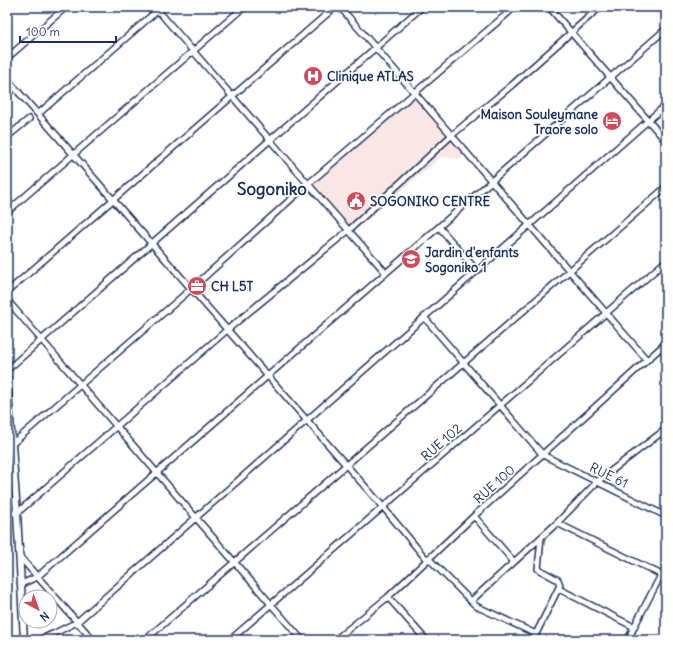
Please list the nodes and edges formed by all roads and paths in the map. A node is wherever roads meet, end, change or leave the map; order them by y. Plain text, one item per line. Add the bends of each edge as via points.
1 (66, 7) edge
2 (244, 7) edge
3 (335, 7) edge
4 (340, 7) edge
5 (422, 7) edge
6 (515, 7) edge
7 (549, 7) edge
8 (600, 7) edge
9 (157, 8) edge
10 (666, 29) edge
11 (571, 32) junction
12 (376, 48) junction
13 (193, 51) junction
14 (7, 58) edge
15 (611, 77) junction
16 (7, 79) edge
17 (415, 94) junction
18 (233, 96) junction
19 (666, 105) edge
20 (38, 114) junction
21 (29, 119) dead end
22 (648, 120) junction
23 (452, 135) junction
24 (7, 136) edge
25 (270, 140) junction
26 (666, 141) edge
27 (73, 154) junction
28 (492, 181) junction
29 (308, 184) junction
30 (666, 187) edge
31 (113, 200) junction
32 (7, 212) edge
33 (530, 225) junction
34 (438, 227) junction
35 (349, 230) junction
36 (151, 244) junction
37 (666, 261) edge
38 (477, 271) junction
39 (569, 271) junction
40 (386, 273) junction
41 (191, 289) junction
42 (7, 292) edge
43 (7, 300) edge
44 (606, 313) junction
45 (424, 317) junction
46 (227, 330) junction
47 (42, 340) junction
48 (666, 343) edge
49 (647, 360) junction
50 (464, 362) junction
51 (7, 370) edge
52 (268, 376) junction
53 (7, 377) edge
54 (81, 385) junction
55 (501, 405) junction
56 (306, 420) junction
57 (117, 426) junction
58 (666, 429) edge
59 (12, 444) junction
60 (543, 455) junction
61 (346, 465) junction
62 (157, 472) junction
63 (598, 481) junction
64 (383, 507) junction
65 (7, 513) edge
66 (17, 513) junction
67 (474, 516) junction
68 (666, 516) edge
69 (196, 517) junction
70 (557, 523) junction
71 (541, 538) junction
72 (20, 557) junction
73 (428, 559) junction
74 (235, 562) junction
75 (514, 562) junction
76 (663, 576) edge
77 (37, 577) junction
78 (21, 584) junction
79 (559, 588) junction
80 (388, 597) junction
81 (471, 601) junction
82 (272, 604) junction
83 (76, 622) junction
84 (634, 627) junction
85 (536, 634) junction
86 (423, 639) edge
87 (24, 640) edge
88 (39, 640) edge
89 (92, 640) edge
90 (145, 640) edge
91 (230, 640) edge
92 (302, 640) edge
93 (335, 640) edge
94 (533, 640) edge
95 (628, 640) edge

1 - 14 street
2 - 13 street
3 - 18 street
4 - 12 street
5 - 12 street
6 - 17 street
7 - 11 street
8 - 11 street
9 - 13 street
9 - 20 street
10 - 15 street
11 - 15 street
11 - 23 street
12 - 17 street
12 - 25 street
13 - 18 street
13 - 27 street
15 - 22 street
15 - 28 street
16 - 20 street
17 - 23 street
17 - 29 street
18 - 25 street
18 - 31 street
19 - 22 street
20 - 27 street
21 - 24 street
22 - 26 street
22 - 33 street
23 - 28 street
23 - 35 street
25 - 29 street
25 - 36 street
27 - 31 street
27 - 32 street
28 - 33 street
28 - 34 street
29 - 35 street
29 - 41 street
30 - 39 street
31 - 36 street
31 - 42 street
33 - 38 street
33 - 39 street
34 - 38 street
34 - 40 street
35 - 40 street
35 - 46 street
36 - 41 street
36 - 47 street
37 - 44 street, RUE 102
38 - 45 street
39 - 44 street
39 - 50 street
40 - 52 street
41 - 46 street
41 - 54 street
43 - 47 street
44 - 49 street
44 - 55 street, RUE 102
45 - 50 street
45 - 56 street
46 - 52 street
46 - 57 street
47 - 51 street
47 - 54 street
48 - 49 street, RUE 100
49 - 60 street, RUE 100
50 - 55 street
50 - 61 street
52 - 56 street
52 - 62 street
53 - 59 street
54 - 57 street
54 - 59 street
55 - 60 street
55 - 64 street, RUE 102
56 - 61 street
56 - 69 street
57 - 62 street
57 - 66 street
58 - 63 street
59 - 66 street
60 - 63 street, RUE 61
60 - 67 street, RUE 100
61 - 64 street
61 - 74 street
62 - 69 street
62 - 77 street
63 - 68 street, RUE 61
63 - 70 street
64 - 73 street
64 - 82 street, RUE 102
65 - 66 street
66 - 72 street
67 - 73 street, RUE 100
67 - 75 street
69 - 74 street
69 - 83 street
70 - 71 street
70 - 76 street
71 - 75 street
71 - 79 street via 538,569 558,580
72 - 77 street
72 - 78 street
73 - 80 street, RUE 100
73 - 81 street
74 - 82 street
74 - 90 street
75 - 81 street
76 - 84 street
77 - 78 street
77 - 83 street
78 - 87 street
79 - 84 street
79 - 85 street
80 - 86 street
80 - 93 street, RUE 100
81 - 85 street via 476,606
82 - 91 street, RUE 102
82 - 92 street
83 - 88 street
83 - 89 street
84 - 95 street
85 - 94 street

